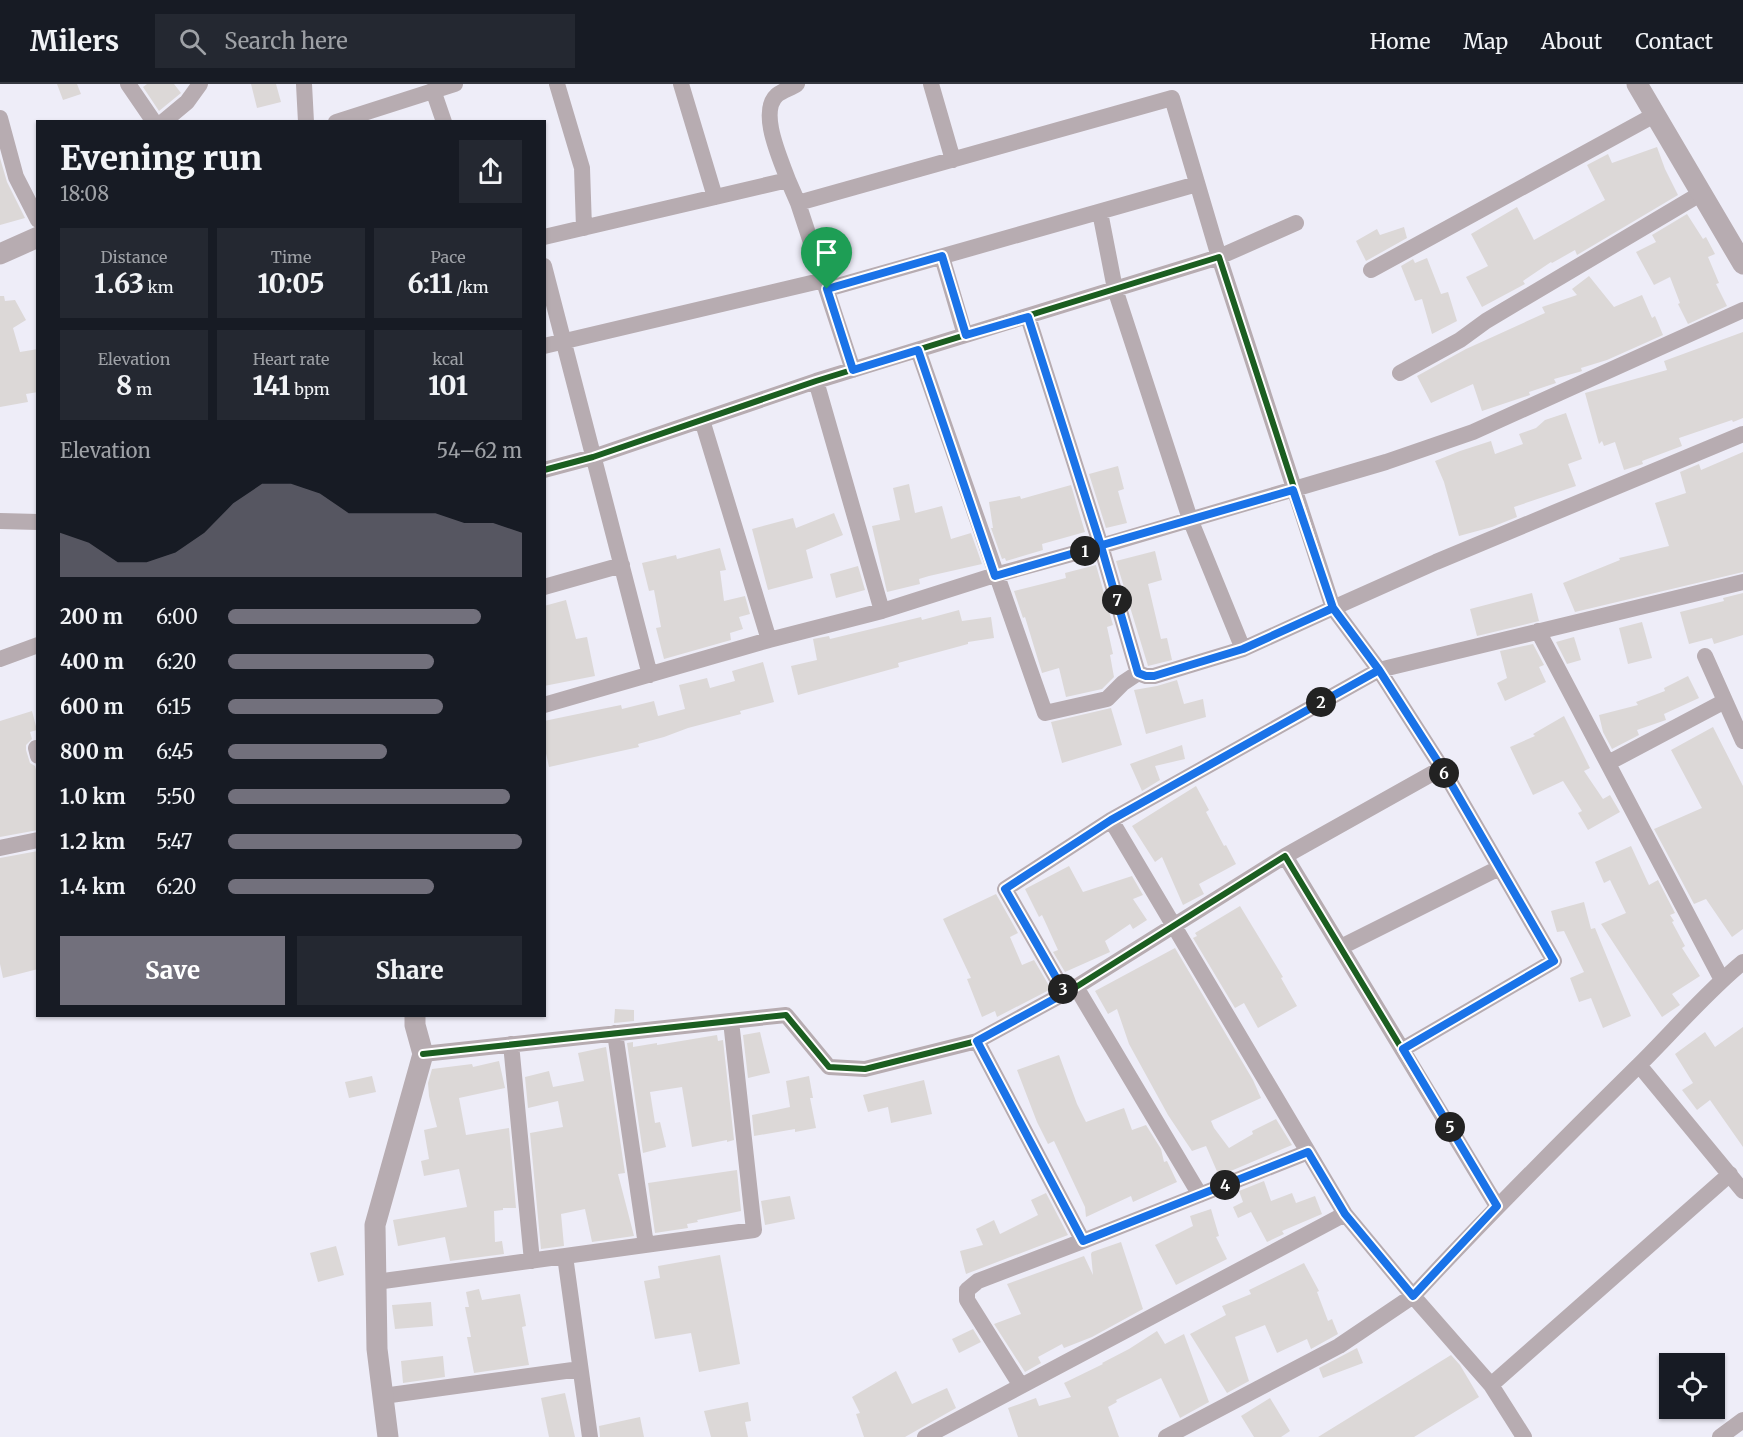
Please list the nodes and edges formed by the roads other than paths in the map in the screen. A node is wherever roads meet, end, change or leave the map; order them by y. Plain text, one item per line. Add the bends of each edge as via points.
1 (128, 84) edge
2 (200, 84) edge
3 (304, 84) edge
4 (455, 84) edge
5 (557, 84) edge
6 (681, 84) edge
7 (797, 84) edge
8 (931, 84) edge
9 (1628, 84) edge
10 (1637, 84) edge
11 (433, 90) junction
12 (0, 118) edge
13 (1649, 118) junction
14 (153, 120) edge
15 (165, 120) edge
16 (306, 120) edge
17 (342, 120) edge
18 (443, 120) edge
19 (953, 160) junction
20 (788, 180) junction
21 (1197, 184) junction
22 (715, 197) junction
23 (1695, 197) junction
24 (798, 203) junction
25 (1100, 212) junction
26 (36, 216) edge
27 (1296, 223) dead end
28 (584, 228) junction
29 (546, 237) edge
30 (36, 238) edge
31 (0, 254) edge
32 (942, 256) junction
33 (1219, 257) junction
34 (1743, 264) edge
35 (1371, 270) dead end
36 (546, 274) edge
37 (1743, 278) edge
38 (825, 285) junction
39 (1115, 289) junction
40 (1743, 310) edge
41 (1028, 317) junction
42 (966, 335) junction
43 (564, 341) junction
44 (546, 346) edge
45 (918, 350) junction
46 (853, 370) junction
47 (1400, 373) dead end
48 (816, 381) junction
49 (702, 420) junction
50 (1743, 434) edge
51 (593, 457) junction
52 (546, 469) edge
53 (1293, 490) junction
54 (1190, 519) junction
55 (0, 521) edge
56 (36, 522) edge
57 (1101, 546) junction
58 (622, 565) junction
59 (995, 576) junction
60 (1743, 582) edge
61 (546, 586) edge
62 (1333, 608) junction
63 (882, 611) junction
64 (1538, 631) junction
65 (769, 640) junction
66 (36, 646) edge
67 (1243, 649) junction
68 (1705, 656) dead end
69 (0, 659) edge
70 (1379, 670) junction
71 (1138, 673) junction
72 (650, 675) junction
73 (1725, 701) junction
74 (546, 704) edge
75 (1743, 741) edge
76 (1608, 763) junction
77 (1442, 768) junction
78 (1111, 820) junction
79 (36, 840) edge
80 (0, 848) edge
81 (1285, 856) junction
82 (1499, 868) junction
83 (1173, 926) junction
84 (1341, 948) junction
85 (1743, 962) edge
86 (1722, 980) junction
87 (1070, 990) junction
88 (415, 1017) edge
89 (731, 1021) junction
90 (615, 1033) junction
91 (977, 1041) junction
92 (511, 1044) junction
93 (1403, 1049) junction
94 (423, 1054) junction
95 (1639, 1065) junction
96 (1308, 1152) junction
97 (1730, 1174) junction
98 (1743, 1191) edge
99 (1200, 1195) junction
100 (1497, 1206) junction
101 (1345, 1214) junction
102 (1083, 1241) junction
103 (646, 1245) junction
104 (565, 1256) junction
105 (532, 1261) junction
106 (376, 1282) junction
107 (1413, 1296) junction
108 (580, 1369) junction
109 (1491, 1385) junction
110 (1021, 1386) junction
111 (383, 1396) junction
112 (1743, 1420) edge
113 (943, 1433) edge
114 (388, 1437) edge
115 (590, 1437) edge
116 (925, 1437) edge
117 (1166, 1437) edge
118 (1524, 1437) edge
119 (1720, 1437) edge

1 - 14 street
2 - 15 street via 187,102
3 - 16 street
4 - 11 street
5 - 28 street via 582,168
6 - 22 street
7 - 20 street via 776,96 770,106 769,122
8 - 19 street
9 - 13 street
10 - 34 street
11 - 17 street
11 - 18 street
12 - 26 street via 16,177
13 - 23 street
13 - 35 street
19 - 21 street via 1172,99
19 - 24 street
20 - 22 street
20 - 24 street
21 - 25 street
21 - 33 street
22 - 28 street
23 - 37 street
23 - 47 street
24 - 38 street
25 - 32 street
25 - 39 street
27 - 33 street
28 - 29 street
30 - 31 street
32 - 38 street
32 - 42 street
33 - 39 street
33 - 53 street
36 - 43 street
38 - 43 street
38 - 46 street
39 - 41 street
39 - 54 street
40 - 53 street via 1473,432
41 - 42 street
41 - 57 street
42 - 45 street
43 - 44 street
43 - 51 street
45 - 46 street
45 - 59 street
46 - 48 street
48 - 49 street
48 - 63 street
49 - 51 street
49 - 65 street
50 - 62 street
51 - 52 street
51 - 58 street
53 - 54 street
53 - 62 street
54 - 57 street
54 - 67 street
55 - 56 street
57 - 59 street
57 - 71 street
58 - 61 street
58 - 72 street
59 - 63 street
59 - 71 street via 1045,713 1107,699
60 - 64 street
62 - 67 street
62 - 70 street
63 - 65 street
64 - 70 street
64 - 76 street
65 - 72 street
66 - 69 street
67 - 71 street via 1154,676
68 - 73 street
70 - 77 street
70 - 78 street
72 - 74 street
73 - 75 street
73 - 76 street
76 - 86 street
77 - 81 street
77 - 82 street
78 - 83 street
78 - 87 street via 1005,889
79 - 80 street
81 - 83 street
81 - 84 street
82 - 84 street
82 - 93 street via 1554,961
83 - 87 street
83 - 96 street
84 - 93 street
85 - 86 street
86 - 95 street
87 - 91 street
87 - 99 street
88 - 94 street
89 - 90 street
89 - 91 street via 786,1015 829,1067 866,1069
89 - 103 street via 754,1230
90 - 92 street
90 - 103 street
91 - 102 street
92 - 94 street
92 - 105 street
93 - 100 street
94 - 106 street via 375,1225
95 - 97 street
95 - 100 street
96 - 99 street
96 - 101 street
97 - 98 street
97 - 109 street
99 - 102 street
100 - 107 street
101 - 107 street
101 - 110 street
102 - 110 street via 978,1281 967,1290 967,1300
103 - 104 street
104 - 105 street
104 - 108 street
105 - 106 street
106 - 111 street via 377,1349
107 - 109 street
107 - 117 street via 1339,1346
108 - 111 street
108 - 115 street
109 - 118 street
110 - 113 street
111 - 114 street
112 - 119 street
113 - 116 street

